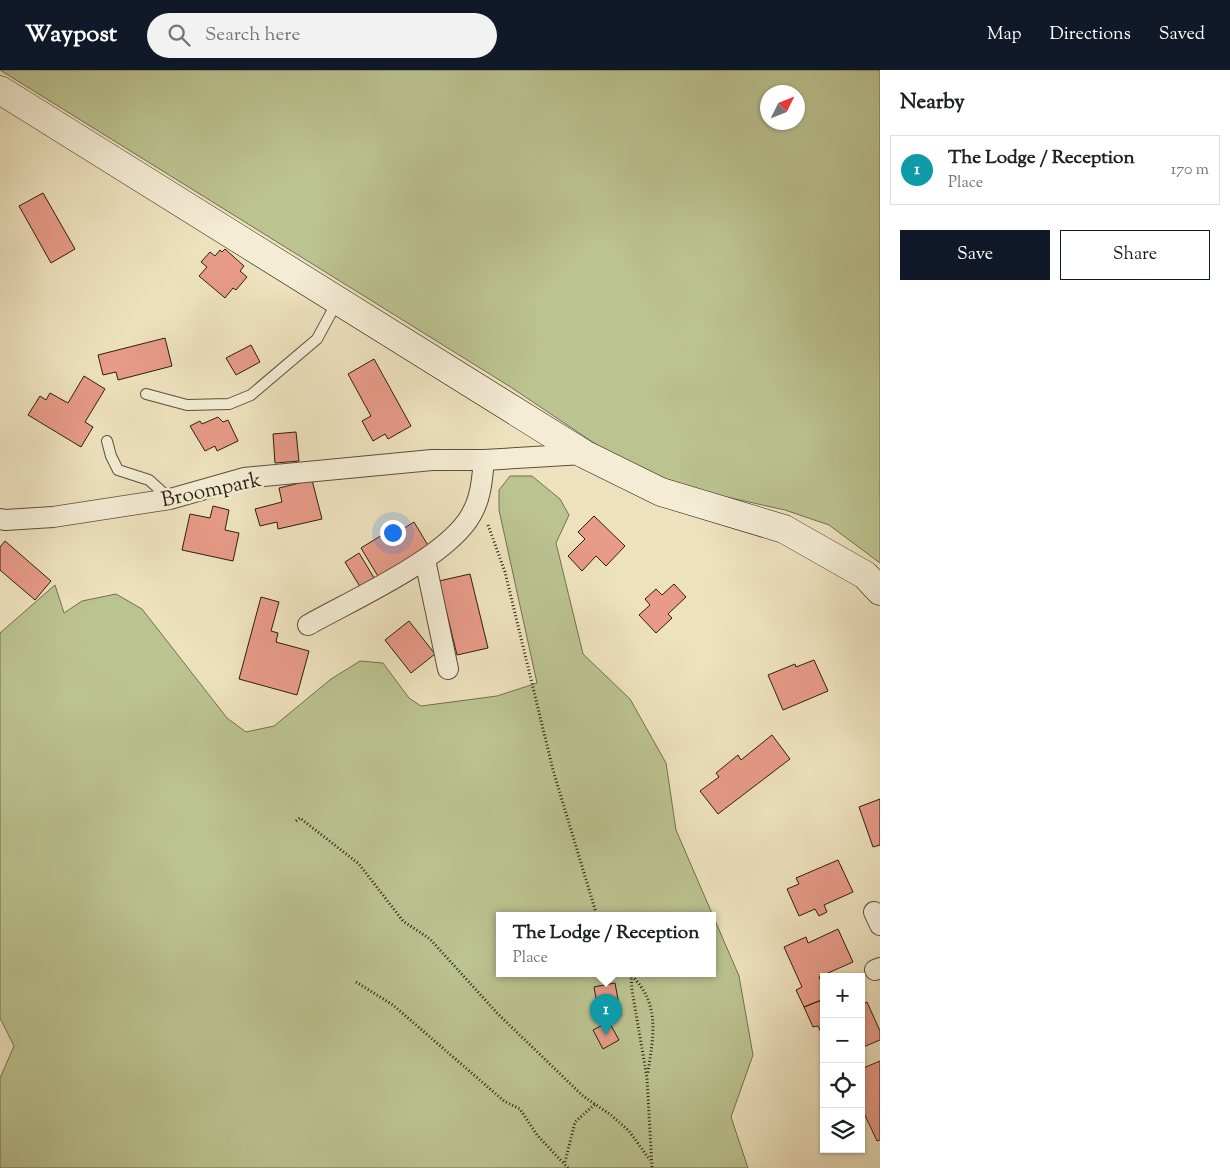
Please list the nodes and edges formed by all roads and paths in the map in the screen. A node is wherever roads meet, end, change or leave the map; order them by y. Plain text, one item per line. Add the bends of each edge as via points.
1 (0, 90) edge
2 (337, 301) junction
3 (146, 394) dead end
4 (107, 441) dead end
5 (584, 454) junction
6 (484, 460) junction
7 (480, 496) junction
8 (170, 499) junction
9 (0, 518) edge
10 (425, 560) junction
11 (880, 591) edge
12 (308, 625) dead end
13 (448, 669) dead end
14 (296, 821) dead end
15 (596, 912) edge
16 (631, 977) edge
17 (634, 977) edge
18 (356, 982) dead end
19 (647, 1078) junction
20 (595, 1104) junction
21 (650, 1160) junction
22 (565, 1163) junction
23 (568, 1168) edge
24 (652, 1168) edge

1 - 2 main road
2 - 3 lane via 317,339 251,395 230,404 187,405
2 - 5 main road
4 - 8 lane via 118,470 150,480
5 - 6 street, Broompark
5 - 11 main road via 661,492 784,529 865,575
6 - 7 street
6 - 8 street, Broompark via 432,460 244,478
7 - 10 street via 470,516 449,542
7 - 15 path via 505,572 553,770
8 - 9 street, Broompark via 53,517
10 - 12 street
10 - 13 street
14 - 20 path via 300,818 359,864 403,921 430,939 497,1013
16 - 19 path
17 - 19 path via 645,988 650,1000 654,1030
18 - 22 path via 393,1005 504,1102 520,1109 537,1135
19 - 21 path
20 - 21 path via 629,1131
20 - 22 path via 575,1122
21 - 24 path
22 - 23 path

